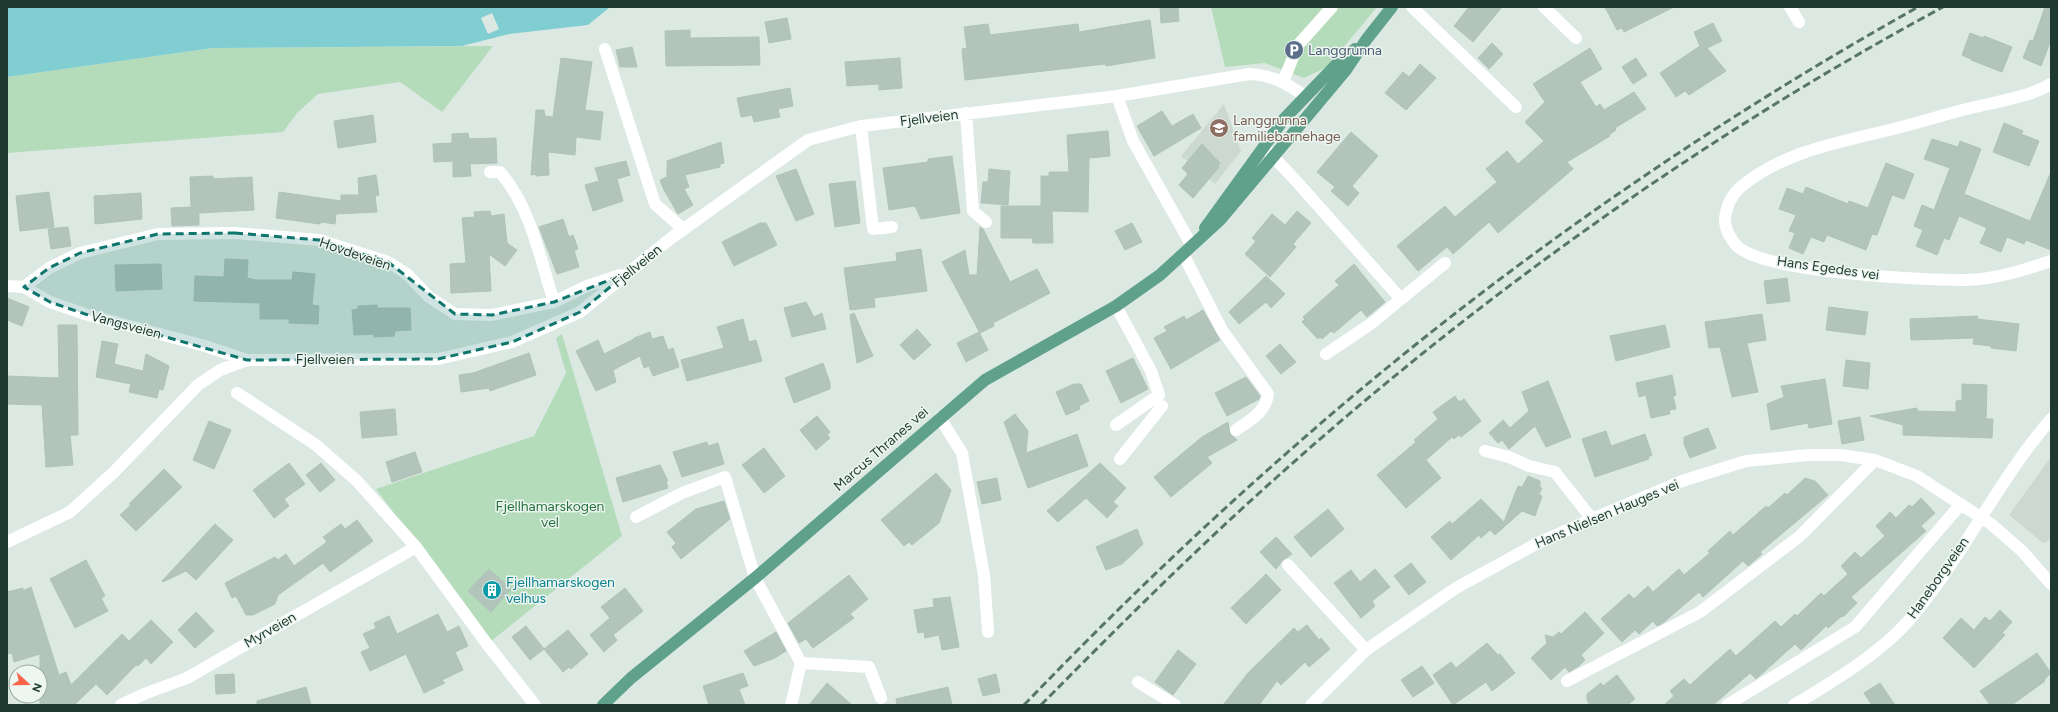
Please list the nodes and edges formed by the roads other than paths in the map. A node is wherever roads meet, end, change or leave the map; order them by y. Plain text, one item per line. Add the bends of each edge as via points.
1 (1332, 7) edge
2 (1392, 7) edge
3 (1412, 7) edge
4 (1544, 7) edge
5 (1790, 7) edge
6 (1799, 22) dead end
7 (1576, 38) dead end
8 (1366, 40) junction
9 (605, 49) dead end
10 (1283, 82) junction
11 (2051, 84) edge
12 (1330, 90) junction
13 (1117, 96) junction
14 (1304, 96) junction
15 (1516, 107) dead end
16 (1312, 111) junction
17 (966, 113) junction
18 (861, 126) junction
19 (1264, 147) junction
20 (1274, 157) junction
21 (490, 172) dead end
22 (986, 222) dead end
23 (892, 227) dead end
24 (683, 229) junction
25 (1195, 243) junction
26 (1183, 254) junction
27 (2051, 261) edge
28 (1445, 263) dead end
29 (627, 273) junction
30 (7, 286) edge
31 (24, 286) junction
32 (1401, 299) junction
33 (554, 302) junction
34 (1116, 306) junction
35 (1326, 354) dead end
36 (247, 360) junction
37 (237, 393) dead end
38 (1162, 406) junction
39 (940, 418) junction
40 (2051, 419) edge
41 (1116, 425) dead end
42 (1236, 430) dead end
43 (1484, 451) dead end
44 (1120, 458) dead end
45 (1875, 460) junction
46 (1961, 504) junction
47 (636, 517) dead end
48 (1980, 517) junction
49 (1592, 519) junction
50 (7, 542) edge
51 (416, 548) junction
52 (1288, 565) dead end
53 (755, 578) junction
54 (2051, 584) edge
55 (988, 632) dead end
56 (1366, 650) junction
57 (801, 663) junction
58 (1567, 681) dead end
59 (1138, 682) dead end
60 (881, 698) dead end
61 (121, 705) edge
62 (535, 705) edge
63 (602, 705) edge
64 (791, 705) edge
65 (1175, 705) edge
66 (1312, 705) edge
67 (1727, 705) edge
68 (1794, 705) edge

1 - 10 street via 1298,45
2 - 8 main road, Marcus Thranes vei
3 - 15 street
4 - 7 street
5 - 6 street
8 - 12 main road, Marcus Thranes vei
8 - 14 main road, Marcus Thranes vei
9 - 24 street via 655,204
10 - 13 street, Fjellveien via 1266,74 1248,74
10 - 14 street, Fjellveien
11 - 27 street, Hans Egedes vei via 2015,97 1850,138 1780,162 1740,187 1729,200 1725,227 1738,246 1767,260 1864,275 1968,280 2010,274
12 - 14 street
12 - 16 main road, Marcus Thranes vei
13 - 17 street, Fjellveien
13 - 25 street via 1133,141
14 - 16 street
14 - 19 main road, Marcus Thranes vei
16 - 20 main road, Marcus Thranes vei
17 - 18 street, Fjellveien
17 - 22 street via 973,211
18 - 23 street via 873,229
18 - 24 street, Fjellveien via 808,140
19 - 20 street
19 - 25 main road, Marcus Thranes vei
20 - 25 main road, Marcus Thranes vei via 1221,219
20 - 32 street
21 - 33 street via 500,172 513,187 528,222
24 - 29 street, Fjellveien
25 - 26 main road, Marcus Thranes vei
26 - 34 main road, Marcus Thranes vei via 1160,275
26 - 42 street via 1222,330 1268,394 1267,404 1255,417
28 - 32 street
29 - 33 street, Hovdeveien via 587,286
29 - 36 street, Fjellveien via 580,312 512,342 438,359
30 - 31 street
31 - 33 street, Hovdeveien via 49,268 80,253 158,234 235,233 320,240 388,262 454,314 492,315
31 - 36 street, Vangsveien via 50,302 85,314 191,342
32 - 35 street
34 - 38 street via 1151,371
34 - 39 main road, Marcus Thranes vei via 985,380
36 - 50 street, Fjellveien via 220,370 198,384 114,472 70,512
37 - 51 street via 316,445 357,481
38 - 41 street
38 - 44 street
39 - 53 main road, Marcus Thranes vei
39 - 55 street via 962,453 984,575
40 - 48 street, Haneborgveien
43 - 49 street via 1555,472
45 - 46 street, Hans Nielsen Hauges vei via 1917,476
45 - 49 street, Hans Nielsen Hauges vei via 1840,455 1808,455 1746,461 1682,481
45 - 58 street via 1800,536 1700,612
46 - 48 street, Hans Nielsen Hauges vei
46 - 67 street via 1855,627
47 - 53 street via 682,493 725,477
48 - 54 street, Hans Nielsen Hauges vei via 2022,551
48 - 68 street, Haneborgveien via 1909,620 1886,642 1827,685
49 - 56 street, Hans Nielsen Hauges vei via 1536,544 1456,588
51 - 61 street, Myrveien via 187,678
51 - 62 street
52 - 56 street
53 - 57 street
53 - 63 main road, Marcus Thranes vei via 631,678
56 - 66 street, Hans Nielsen Hauges vei
57 - 60 street via 869,667
57 - 64 street
59 - 65 street

